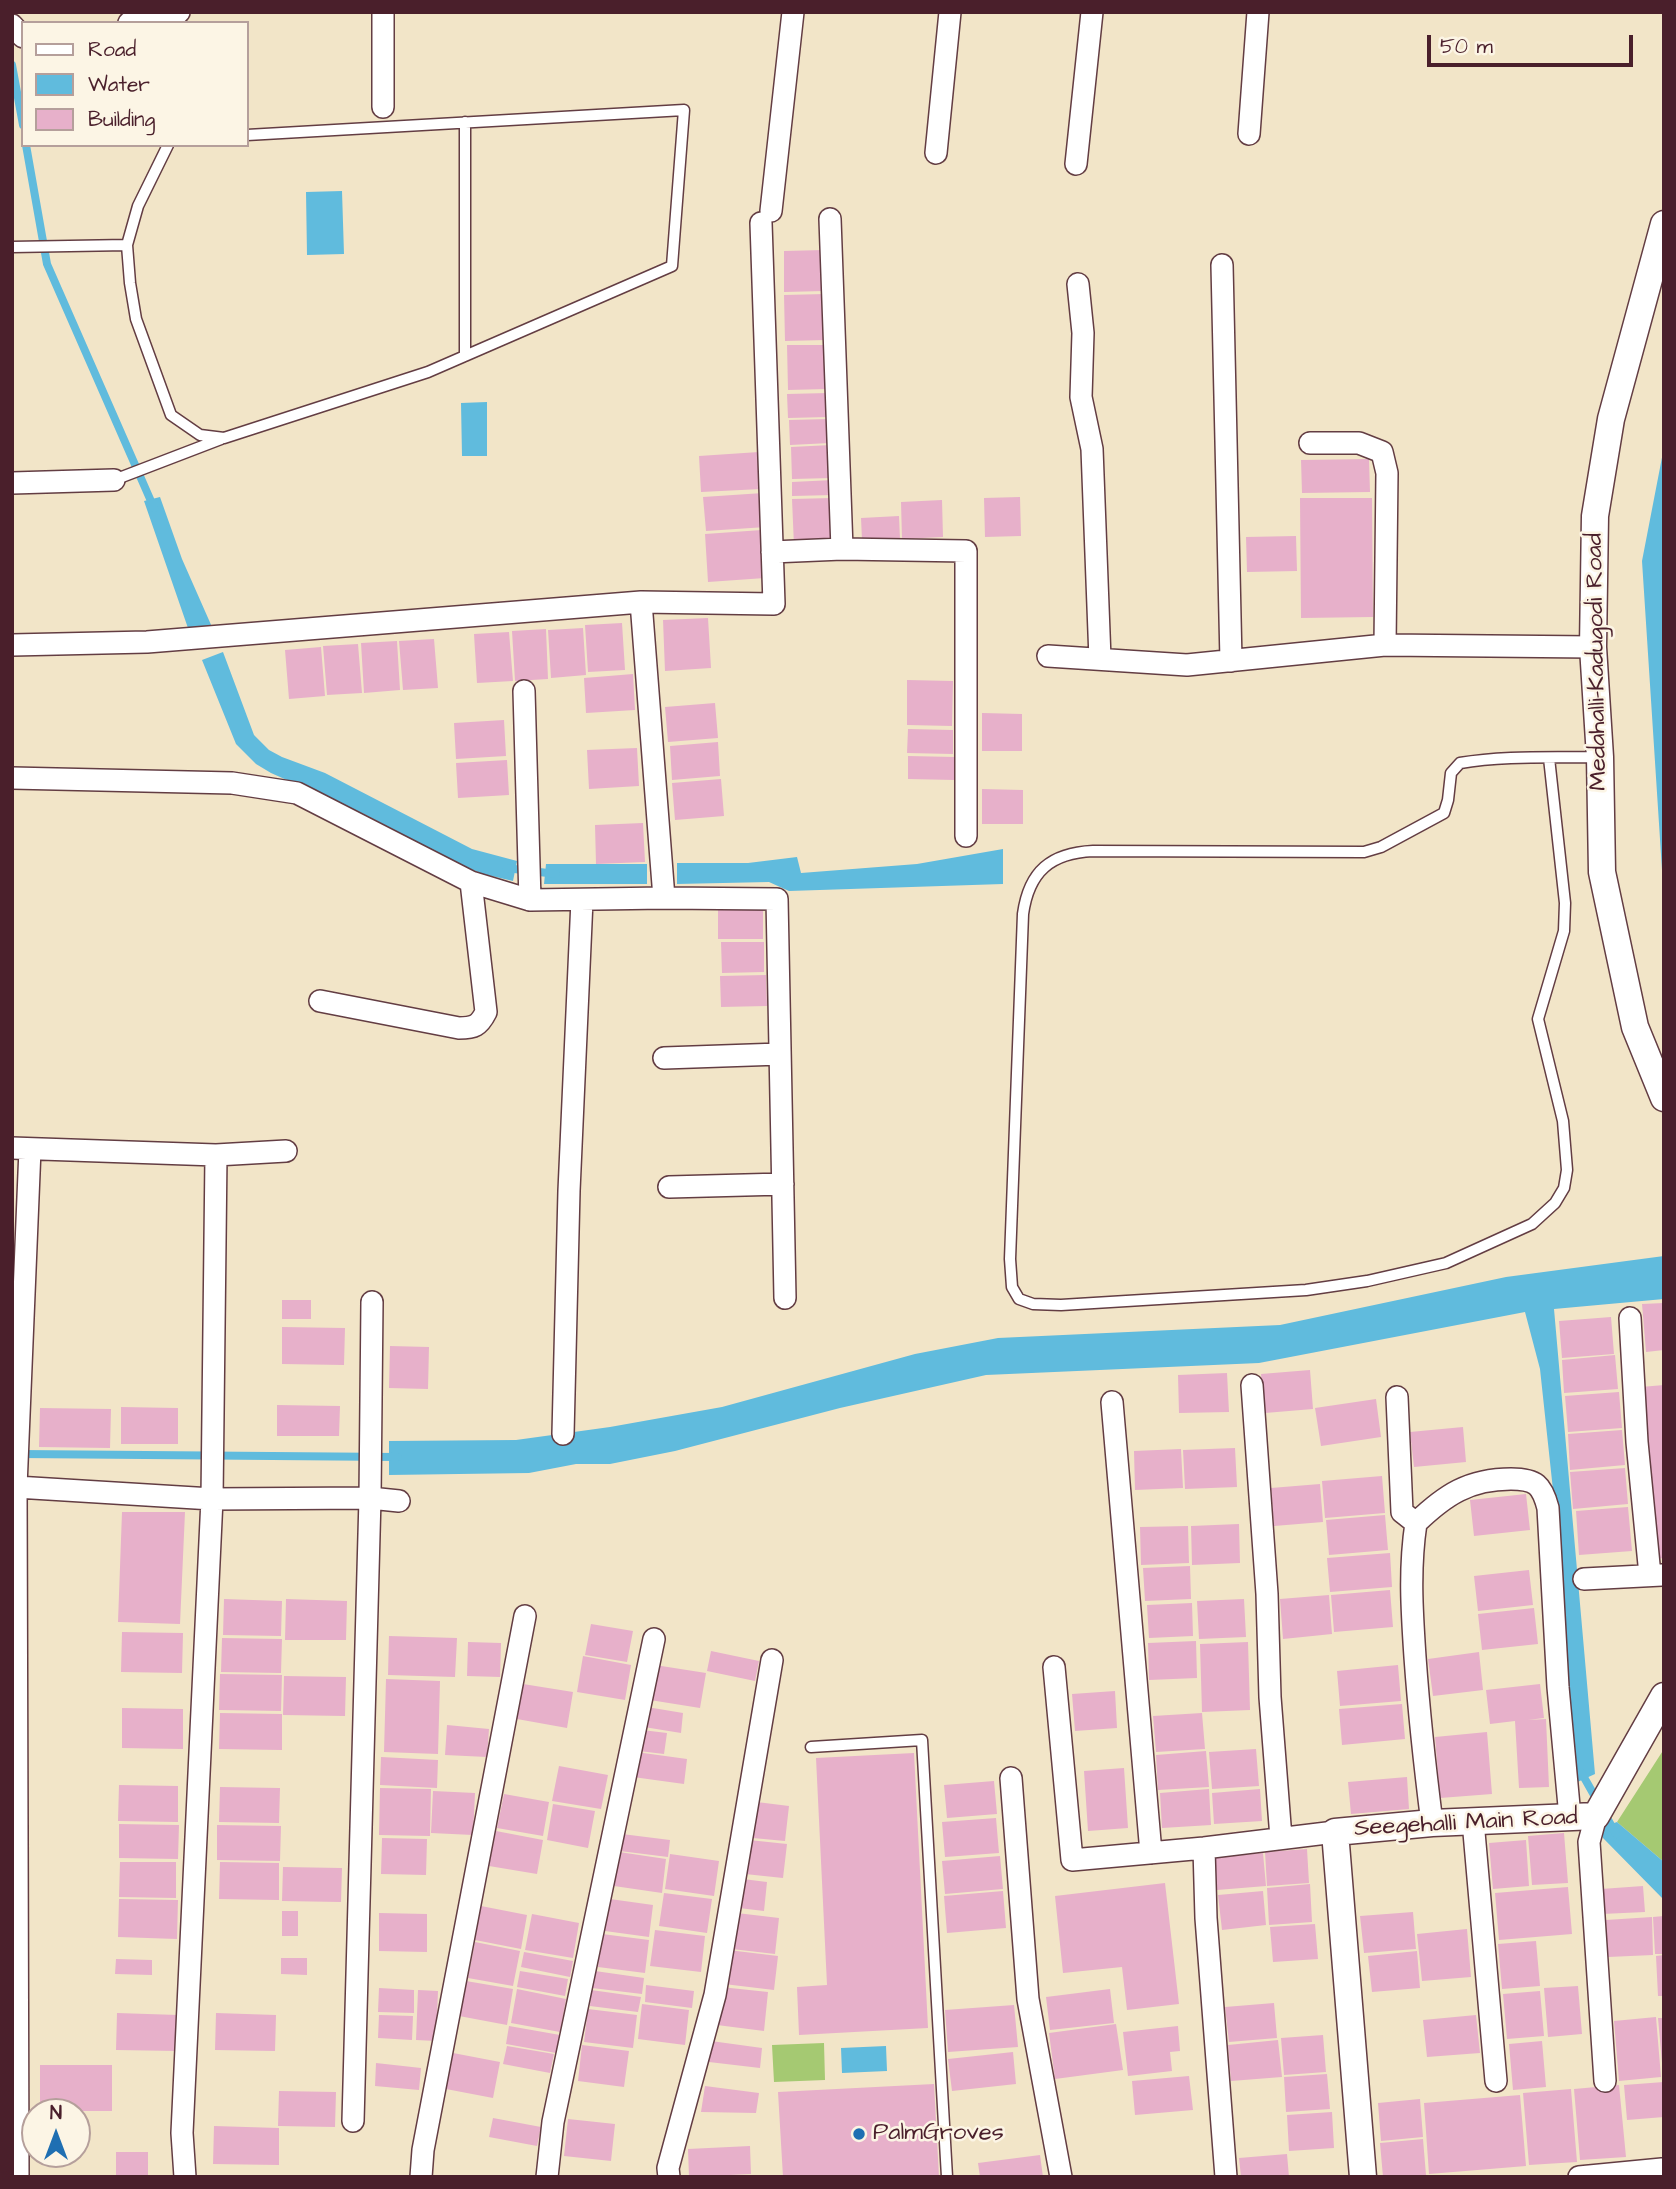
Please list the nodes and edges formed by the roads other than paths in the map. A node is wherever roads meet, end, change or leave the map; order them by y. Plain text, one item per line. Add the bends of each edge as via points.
1 (179, 12) edge
2 (383, 12) edge
3 (793, 12) edge
4 (950, 12) edge
5 (1092, 12) edge
6 (1258, 12) edge
7 (138, 21) edge
8 (383, 107) dead end
9 (465, 122) junction
10 (1249, 134) dead end
11 (248, 135) edge
12 (167, 147) edge
13 (936, 153) dead end
14 (1076, 164) dead end
15 (830, 219) dead end
16 (1664, 224) edge
17 (127, 245) junction
18 (12, 247) edge
19 (1223, 265) dead end
20 (1078, 284) dead end
21 (465, 356) junction
22 (224, 438) junction
23 (1310, 443) dead end
24 (114, 480) joint
25 (12, 483) edge
26 (842, 549) junction
27 (772, 552) junction
28 (641, 602) junction
29 (12, 645) edge
30 (1385, 645) junction
31 (1593, 647) junction
32 (1048, 656) dead end
33 (1100, 659) junction
34 (1231, 661) junction
35 (524, 691) dead end
36 (1600, 757) junction
37 (1549, 758) junction
38 (12, 778) edge
39 (966, 836) dead end
40 (471, 882) junction
41 (664, 898) junction
42 (530, 900) junction
43 (582, 900) junction
44 (320, 1001) dead end
45 (780, 1054) junction
46 (663, 1058) dead end
47 (1664, 1098) edge
48 (21, 1149) edge
49 (286, 1151) dead end
50 (216, 1155) junction
51 (783, 1184) junction
52 (669, 1187) dead end
53 (785, 1298) dead end
54 (372, 1302) dead end
55 (1630, 1318) dead end
56 (1252, 1385) dead end
57 (1397, 1397) dead end
58 (1112, 1402) dead end
59 (563, 1434) dead end
60 (16, 1487) junction
61 (370, 1498) junction
62 (212, 1499) junction
63 (399, 1501) dead end
64 (1416, 1524) junction
65 (1657, 1575) edge
66 (1584, 1579) dead end
67 (525, 1616) dead end
68 (654, 1639) dead end
69 (772, 1660) dead end
70 (1054, 1667) dead end
71 (1664, 1696) edge
72 (811, 1747) dead end
73 (1011, 1778) dead end
74 (1583, 1816) junction
75 (1473, 1821) junction
76 (1432, 1823) junction
77 (1335, 1832) junction
78 (1281, 1838) junction
79 (1204, 1848) junction
80 (1151, 1853) junction
81 (1496, 2081) dead end
82 (1605, 2081) dead end
83 (353, 2120) dead end
84 (15, 2127) edge
85 (1662, 2169) edge
86 (18, 2177) edge
87 (185, 2177) edge
88 (421, 2177) edge
89 (547, 2177) edge
90 (669, 2177) edge
91 (947, 2177) edge
92 (1060, 2177) edge
93 (1226, 2177) edge
94 (1363, 2177) edge
95 (1579, 2177) edge

1 - 7 street
2 - 8 street
3 - 27 street via 766,217
4 - 13 street
5 - 14 street
6 - 10 street
9 - 11 lane
9 - 21 lane
9 - 21 lane via 684,110 673,266
12 - 17 lane via 138,206
15 - 26 street
16 - 31 street, Medahalli-Kadugodi Road via 1611,419 1595,516
17 - 18 lane
17 - 22 lane via 136,319 171,415 200,435
19 - 34 street
20 - 33 street via 1083,333 1081,397 1092,449
21 - 22 lane
22 - 24 lane
23 - 30 street via 1359,443 1382,452 1387,473
24 - 25 street
26 - 27 street
26 - 39 street via 966,551
27 - 28 street via 774,604
28 - 29 street via 147,642
28 - 41 street
30 - 31 street
30 - 34 street
31 - 36 street, Medahalli-Kadugodi Road
32 - 33 street
33 - 34 street via 1187,665
35 - 42 street
36 - 37 lane
36 - 47 street, Medahalli-Kadugodi Road via 1602,872 1634,1027
37 - 37 lane via 1460,763 1451,773 1444,813 1364,852 1085,851 1057,858 1041,869 1025,898 1023,914 1010,1259 1012,1287 1019,1299 1061,1305 1306,1290 1367,1281 1446,1263 1545,1214 1564,1188 1567,1170 1563,1121 1538,1019 1564,931
38 - 40 street via 232,783 297,793
40 - 42 street
40 - 44 street via 486,1012 481,1023 459,1028
41 - 43 street
41 - 45 street via 777,899
42 - 43 street
43 - 59 street
45 - 46 street
45 - 51 street
48 - 50 street
48 - 60 street
49 - 50 street
50 - 62 street
51 - 52 street
51 - 53 street
54 - 61 street
55 - 65 street via 1637,1442
56 - 78 street
57 - 64 street via 1402,1512
58 - 80 street
60 - 62 street
60 - 84 street
61 - 62 street
61 - 63 street
61 - 83 street
62 - 87 street via 182,2133
64 - 74 street via 1450,1494 1472,1483 1527,1479 1543,1490 1548,1508 1554,1624
64 - 76 street via 1411,1598
65 - 66 street
67 - 88 street
68 - 89 street via 553,2122
69 - 90 street via 715,1995
70 - 80 street via 1072,1860
71 - 74 street, Seegehalli Main Road
72 - 91 lane via 922,1741
73 - 92 street via 1028,1999
74 - 75 street, Seegehalli Main Road
74 - 82 street via 1589,1842
75 - 76 street, Seegehalli Main Road
75 - 81 street
76 - 77 street, Seegehalli Main Road
77 - 78 street
77 - 94 street, Seegehalli Main Road
78 - 79 street
79 - 80 street
79 - 93 street
84 - 86 street
85 - 95 street

